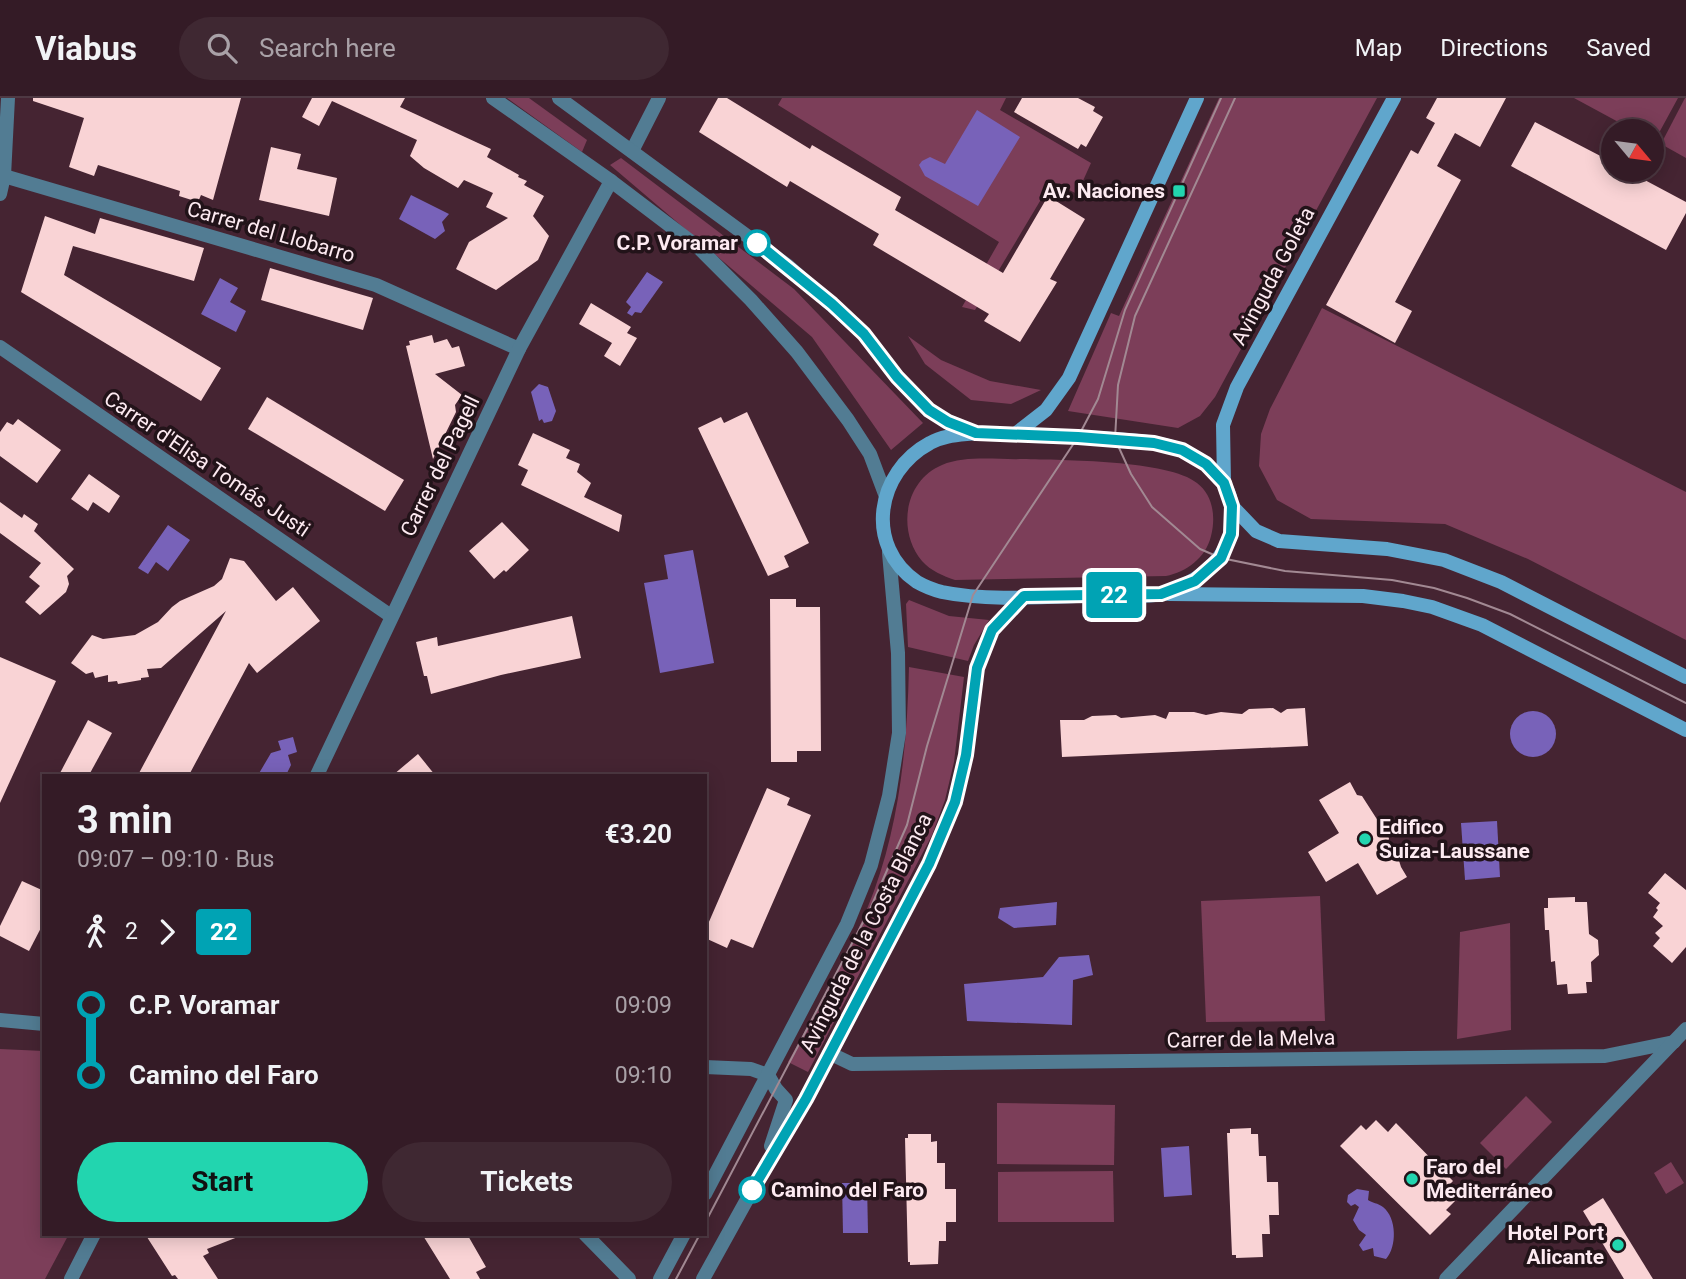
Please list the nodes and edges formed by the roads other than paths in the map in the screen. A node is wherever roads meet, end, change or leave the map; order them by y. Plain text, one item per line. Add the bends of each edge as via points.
1 (8, 98) edge
2 (493, 98) edge
3 (559, 98) edge
4 (659, 98) edge
5 (1197, 98) edge
6 (1394, 98) edge
7 (632, 151) junction
8 (4, 176) junction
9 (611, 181) junction
10 (0, 194) edge
11 (0, 347) edge
12 (519, 349) junction
13 (976, 433) junction
14 (1014, 435) junction
15 (1224, 483) junction
16 (885, 494) junction
17 (1232, 506) junction
18 (889, 553) junction
19 (1161, 594) junction
20 (1024, 596) junction
21 (391, 616) junction
22 (1686, 677) edge
23 (1686, 730) edge
24 (317, 774) edge
25 (0, 1020) edge
26 (42, 1024) edge
27 (1686, 1029) edge
28 (1674, 1042) junction
29 (829, 1053) junction
30 (707, 1067) edge
31 (768, 1075) junction
32 (765, 1167) junction
33 (707, 1190) edge
34 (93, 1236) edge
35 (587, 1236) edge
36 (683, 1236) edge
37 (71, 1279) edge
38 (629, 1279) edge
39 (660, 1279) edge
40 (703, 1279) edge
41 (1446, 1279) edge

1 - 8 street
2 - 9 street
3 - 7 street
4 - 7 street
5 - 14 main road via 1069,378 1046,410
6 - 15 main road, Avinguda Goleta via 1237,387 1223,425
7 - 13 street via 832,304 929,410
8 - 10 street
8 - 12 street, Carrer del Llobarro via 376,285
9 - 12 street, Carrer del Pagell
9 - 16 street via 698,247 797,352 870,454
11 - 21 street, Carrer d'Elisa Tomás Justi
12 - 21 street, Carrer del Pagell
13 - 14 main road
13 - 16 main road via 930,442 908,458
14 - 15 main road via 1154,443 1182,450 1206,464
15 - 17 main road
16 - 18 main road via 882,522
17 - 19 main road via 1231,534 1221,558 1195,581
17 - 22 main road via 1256,531 1279,541 1444,560 1501,582
18 - 20 main road via 904,572 940,592
18 - 31 street, Avinguda de la Costa Blanca via 899,733 889,796 871,865 848,924
19 - 20 main road
19 - 23 main road via 1363,596 1432,607 1482,625
20 - 29 street, Avinguda de la Costa Blanca via 992,630 977,668 955,802 929,864
21 - 24 street, Carrer del Pagell
25 - 26 street
27 - 28 street
28 - 29 street, Carrer de la Melva via 1605,1056 852,1064
28 - 41 street
29 - 32 street, Avinguda de la Costa Blanca
30 - 31 street via 751,1069
31 - 32 street, Avinguda de la Costa Blanca via 786,1100
31 - 33 street, Avinguda de la Costa Blanca
32 - 40 street, Avinguda de la Costa Blanca
34 - 37 street
35 - 38 street
36 - 39 street

